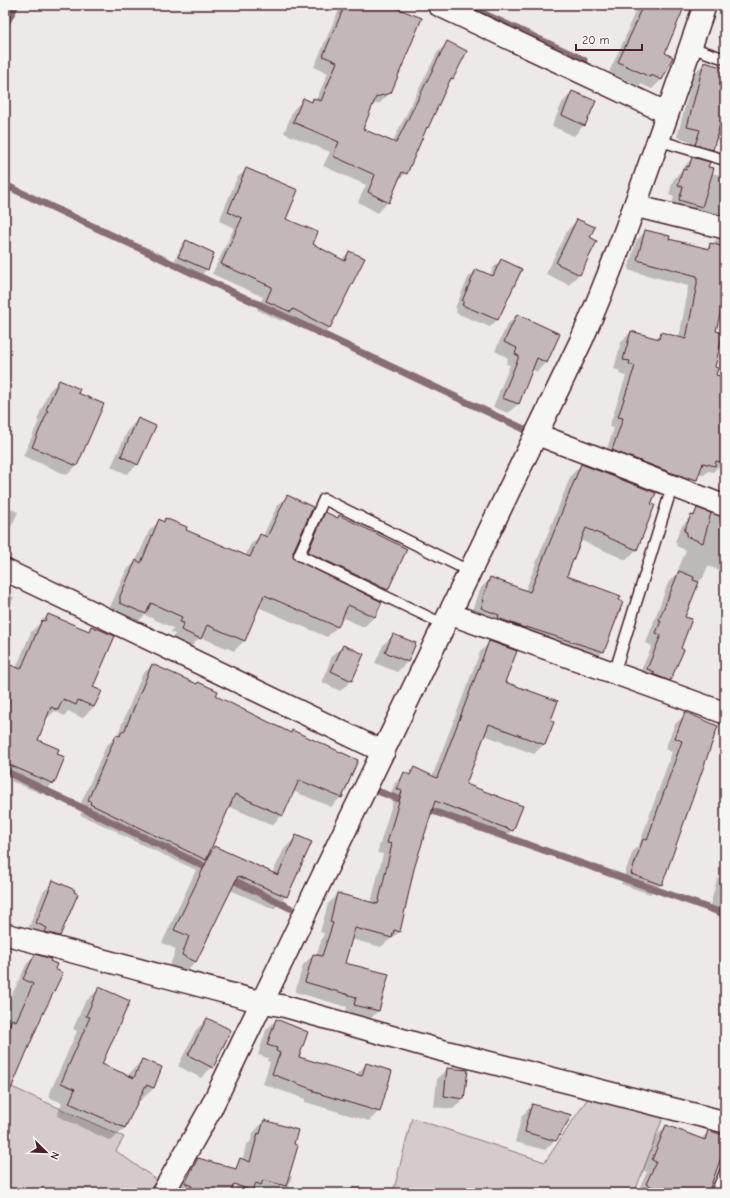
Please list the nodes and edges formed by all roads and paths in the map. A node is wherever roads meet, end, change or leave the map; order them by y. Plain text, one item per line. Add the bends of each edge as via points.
1 (438, 5) edge
2 (705, 5) edge
3 (690, 47) junction
4 (725, 59) edge
5 (667, 113) junction
6 (657, 140) junction
7 (725, 160) edge
8 (635, 206) junction
9 (725, 228) edge
10 (536, 434) junction
11 (672, 487) junction
12 (725, 506) edge
13 (5, 570) edge
14 (471, 572) junction
15 (447, 619) junction
16 (614, 674) junction
17 (725, 713) edge
18 (384, 752) junction
19 (5, 934) edge
20 (261, 1002) junction
21 (725, 1122) edge
22 (725, 1172) edge
23 (163, 1193) edge
24 (716, 1193) edge

1 - 5 street
2 - 3 street
3 - 4 lane
3 - 5 street
5 - 6 street
6 - 7 lane
6 - 8 street
8 - 9 street
8 - 10 street via 582,339
10 - 11 street
10 - 14 street
11 - 12 street
11 - 16 lane
13 - 18 street
14 - 15 street
14 - 15 lane via 324,498 298,555
15 - 16 street
15 - 18 street
16 - 17 street
18 - 20 street
19 - 20 street
20 - 21 street
20 - 23 street via 210,1110
22 - 24 lane

